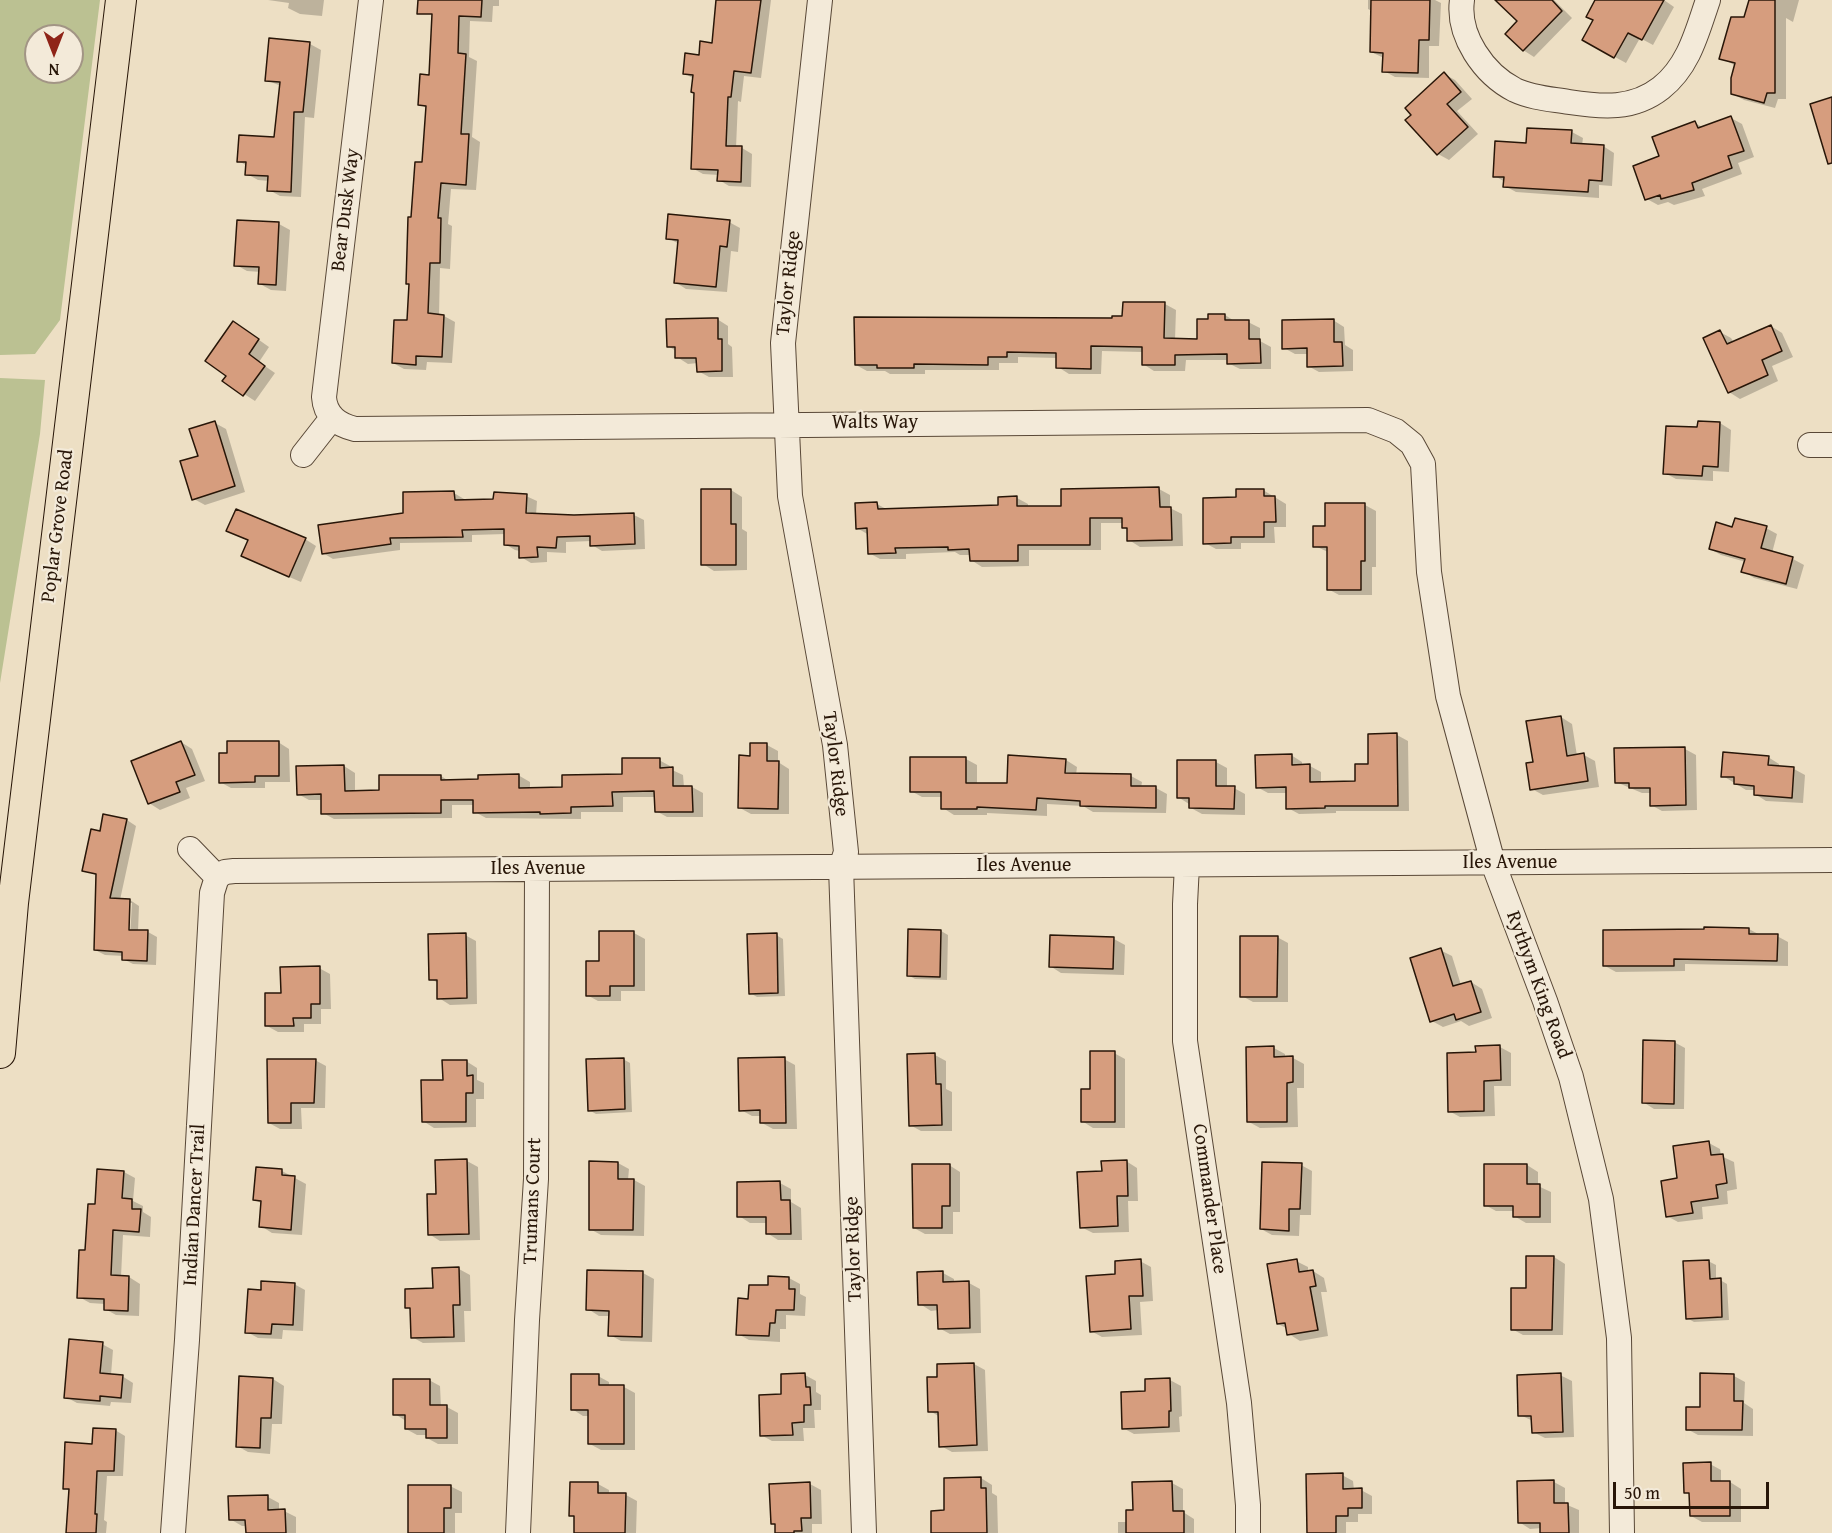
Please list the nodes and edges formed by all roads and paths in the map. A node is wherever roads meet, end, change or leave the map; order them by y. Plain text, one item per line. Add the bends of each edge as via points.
1 (121, 0) edge
2 (371, 0) edge
3 (820, 0) edge
4 (1462, 0) edge
5 (1708, 0) edge
6 (333, 418) junction
7 (786, 424) junction
8 (1412, 444) joint
9 (303, 455) dead end
10 (190, 849) dead end
11 (1832, 860) edge
12 (1493, 863) junction
13 (1187, 865) junction
14 (841, 867) junction
15 (537, 869) junction
16 (217, 877) junction
17 (0, 1053) edge
18 (173, 1533) edge
19 (518, 1533) edge
20 (864, 1533) edge
21 (1248, 1533) edge
22 (1622, 1533) edge

1 - 17 main road, Poplar Grove Road via 13,903
2 - 6 street, Bear Dusk Way via 324,397
3 - 7 street, Taylor Ridge via 783,343
4 - 5 street via 1470,42 1477,56 1500,80 1533,96 1611,107 1647,97 1674,75 1694,45
6 - 7 street, Walts Way via 355,429
6 - 9 street
7 - 8 street, Walts Way via 1368,420 1396,431
7 - 14 street, Taylor Ridge via 790,496 835,745 846,852
8 - 12 street, Rythym King Road via 1423,464 1429,572 1448,696
10 - 16 street
11 - 12 street, Iles Avenue
12 - 13 street, Iles Avenue
12 - 22 street, Rythym King Road via 1571,1077 1601,1199 1619,1338
13 - 14 street, Iles Avenue
13 - 21 street, Commander Place via 1185,1041 1239,1403
14 - 15 street, Iles Avenue
14 - 20 street, Taylor Ridge
15 - 16 street, Iles Avenue via 234,871
15 - 19 street, Trumans Court via 536,1179
16 - 18 street, Indian Dancer Trail via 212,893

